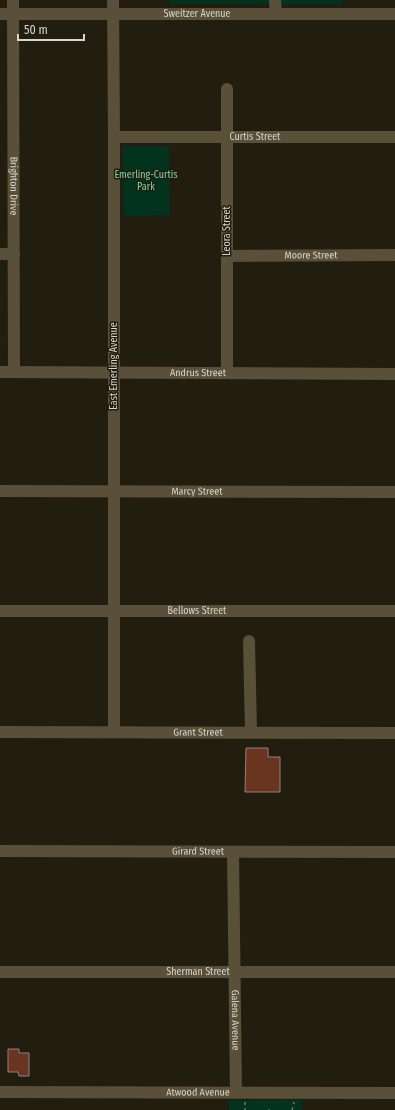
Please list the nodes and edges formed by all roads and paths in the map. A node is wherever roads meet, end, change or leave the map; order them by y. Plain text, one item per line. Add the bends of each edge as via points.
1 (13, 0) edge
2 (113, 0) edge
3 (275, 0) edge
4 (0, 14) edge
5 (13, 14) junction
6 (276, 14) junction
7 (395, 14) edge
8 (113, 15) junction
9 (227, 89) dead end
10 (114, 137) junction
11 (226, 137) junction
12 (395, 137) edge
13 (0, 254) edge
14 (14, 254) junction
15 (395, 255) edge
16 (227, 256) junction
17 (0, 372) edge
18 (14, 372) junction
19 (114, 372) junction
20 (227, 373) junction
21 (395, 374) edge
22 (114, 490) junction
23 (0, 491) edge
24 (395, 492) edge
25 (114, 611) junction
26 (0, 612) edge
27 (395, 612) edge
28 (249, 641) dead end
29 (0, 732) edge
30 (114, 732) junction
31 (251, 732) junction
32 (395, 733) edge
33 (0, 851) edge
34 (233, 852) junction
35 (395, 852) edge
36 (0, 972) edge
37 (234, 972) junction
38 (395, 972) edge
39 (0, 1092) edge
40 (236, 1092) junction
41 (395, 1093) edge
42 (294, 1099) dead end
43 (292, 1110) edge

1 - 5 street, Brighton Drive
2 - 8 street, East Emerling Avenue
3 - 6 street
4 - 5 street, Sweitzer Avenue
5 - 8 street, Sweitzer Avenue
5 - 14 street, Brighton Drive
6 - 7 street, Sweitzer Avenue
6 - 8 street, Sweitzer Avenue
8 - 10 street, East Emerling Avenue
9 - 11 street, Leora Street
10 - 11 street, Curtis Street
10 - 19 street, East Emerling Avenue
11 - 12 street, Curtis Street
11 - 16 street, Leora Street
13 - 14 street
14 - 18 street, Brighton Drive
15 - 16 street, Moore Street
16 - 20 street, Leora Street
17 - 18 street, Andrus Street
18 - 19 street, Andrus Street
19 - 20 street, Andrus Street
19 - 22 street, East Emerling Avenue
20 - 21 street, Andrus Street
22 - 23 street, Marcy Street
22 - 24 street, Marcy Street
22 - 25 street, East Emerling Avenue
25 - 26 street, Bellows Street
25 - 27 street, Bellows Street
25 - 30 street, East Emerling Avenue
28 - 31 street
29 - 30 street, Grant Street
30 - 31 street, Grant Street
31 - 32 street, Grant Street
33 - 34 street, Girard Street
34 - 35 street, Girard Street
34 - 37 street, Galena Avenue
36 - 37 street, Sherman Street
37 - 38 street, Sherman Street
37 - 40 street, Galena Avenue
39 - 40 street, Atwood Avenue
40 - 41 street, Atwood Avenue
42 - 43 path

